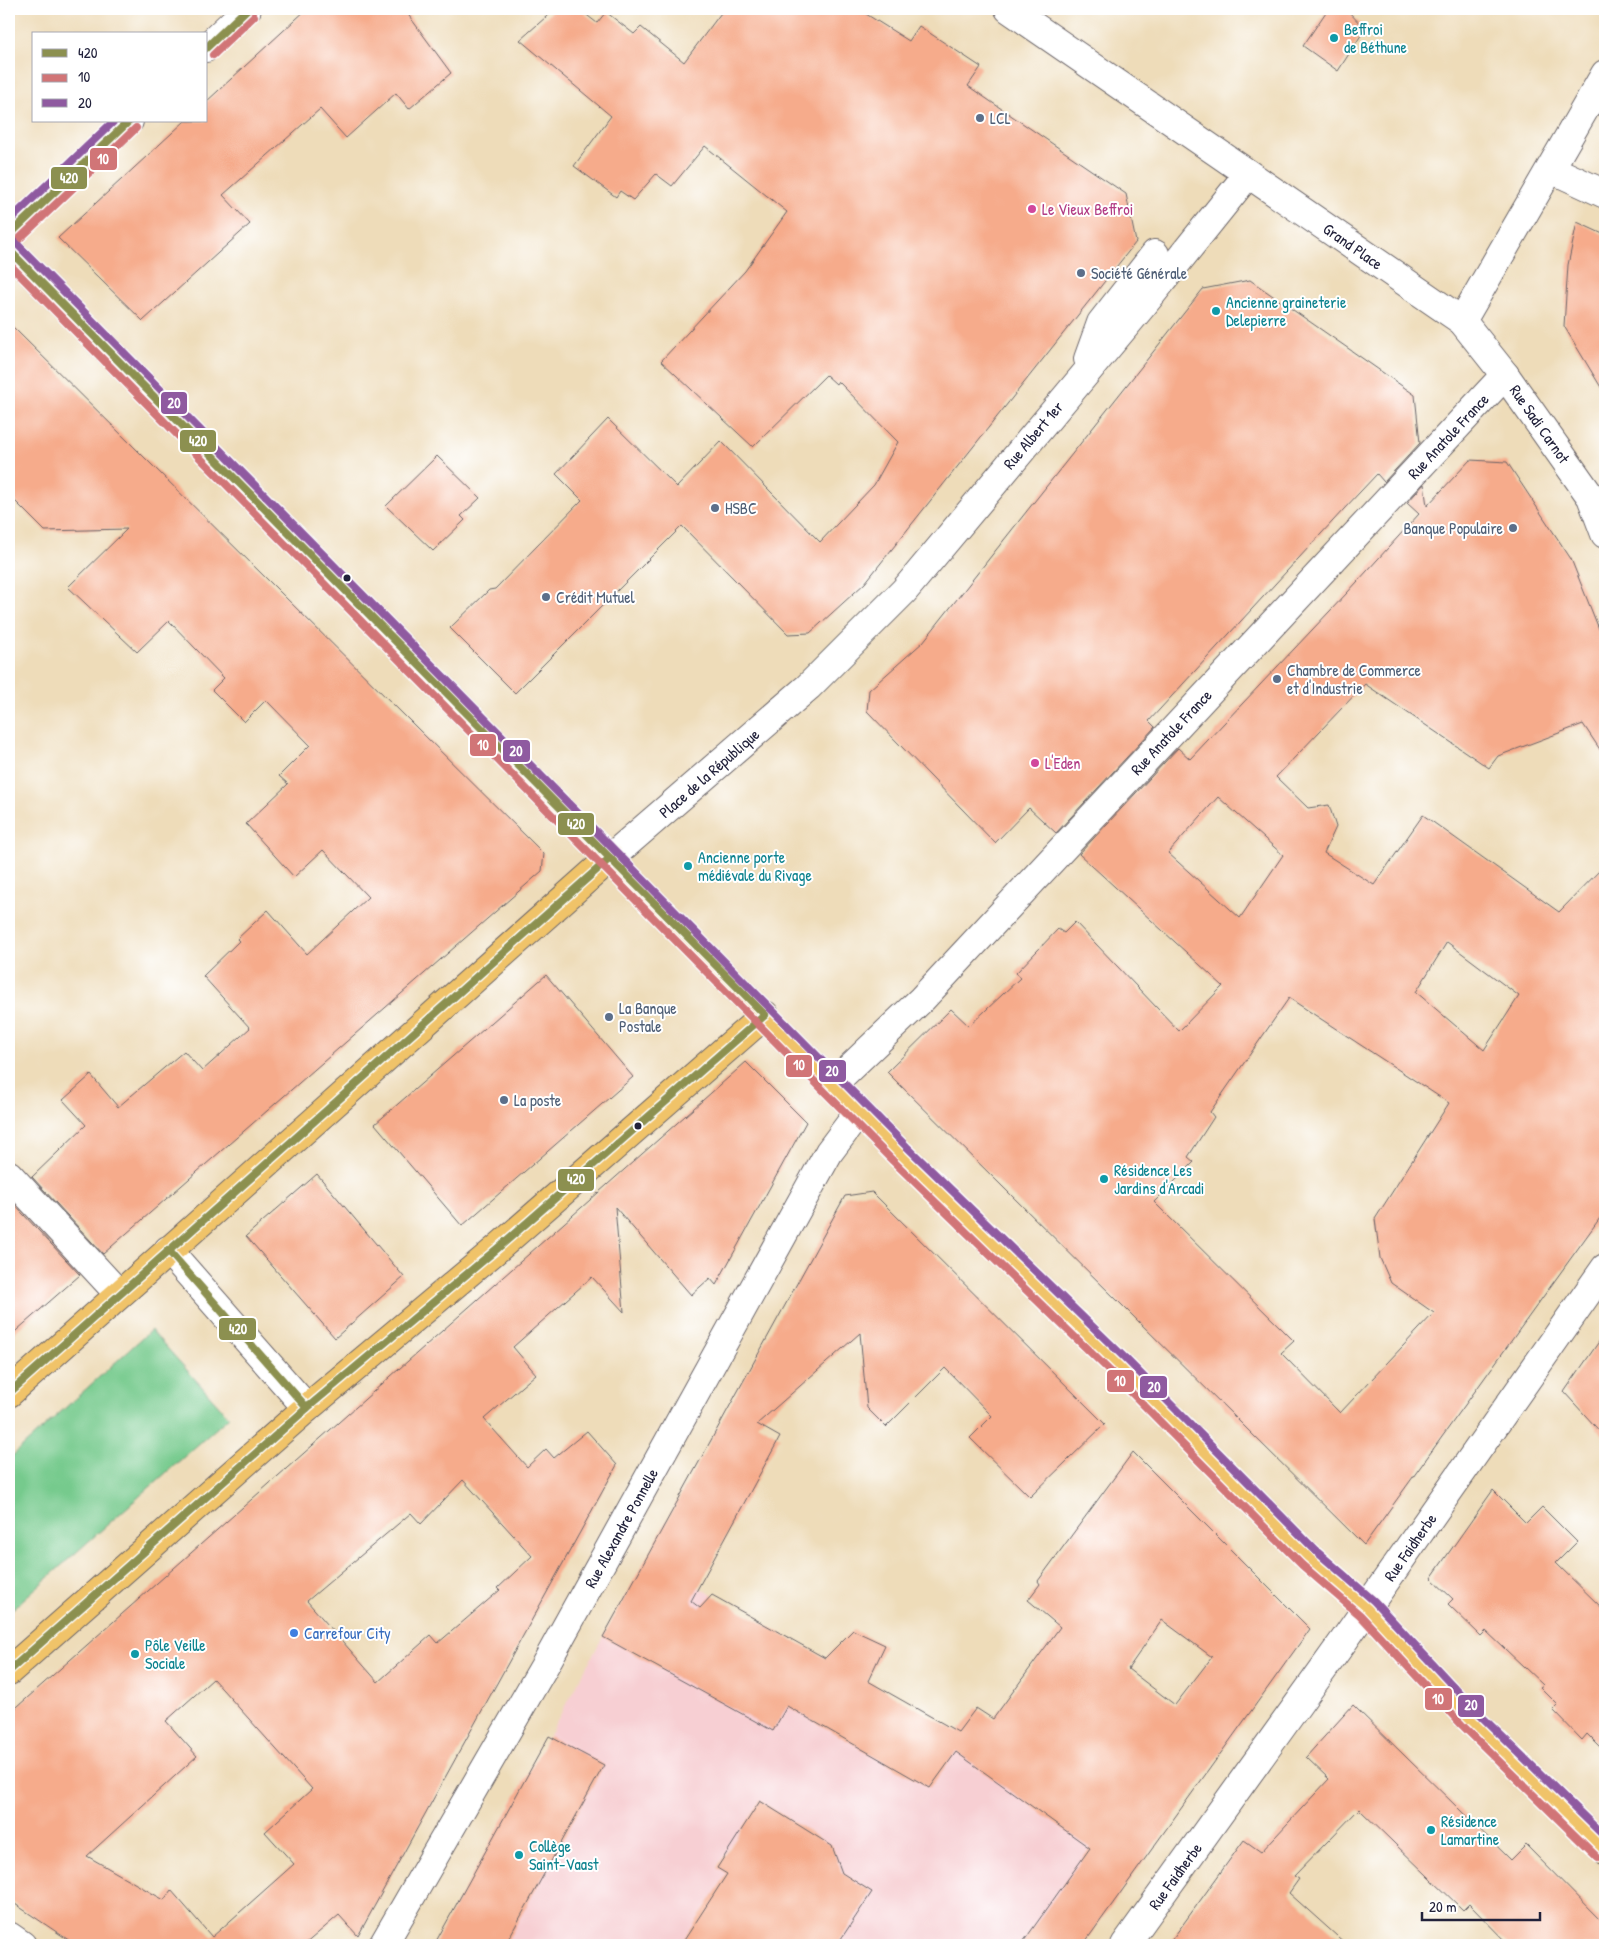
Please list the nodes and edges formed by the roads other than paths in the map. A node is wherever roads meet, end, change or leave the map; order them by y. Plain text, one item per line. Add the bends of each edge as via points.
1 (247, 9) edge
2 (1009, 9) edge
3 (208, 46) edge
4 (1605, 74) edge
5 (128, 122) edge
6 (1551, 169) junction
7 (1248, 174) junction
8 (1605, 194) edge
9 (9, 235) edge
10 (9, 250) edge
11 (1154, 254) dead end
12 (1462, 321) junction
13 (1083, 375) junction
14 (1505, 375) junction
15 (1605, 534) edge
16 (808, 687) joint
17 (610, 858) junction
18 (765, 1015) junction
19 (833, 1084) junction
20 (859, 1112) junction
21 (9, 1175) edge
22 (168, 1250) junction
23 (1605, 1268) edge
24 (118, 1294) junction
25 (9, 1393) edge
26 (307, 1408) junction
27 (1367, 1608) junction
28 (9, 1671) edge
29 (1605, 1851) edge
30 (9, 1936) edge
31 (22, 1945) edge
32 (383, 1945) edge
33 (1125, 1945) edge

1 - 3 street
2 - 7 street, Grand Place
4 - 6 street
5 - 9 street
6 - 8 street
6 - 12 street
7 - 12 street, Grand Place
7 - 13 street, Rue Albert 1er
10 - 17 main road
11 - 13 street via 1101,323
12 - 14 street, Rue Sadi Carnot
13 - 16 street, Rue Albert 1er via 904,592
14 - 15 street, Rue Sadi Carnot via 1590,496
14 - 19 street, Rue Anatole France via 922,999
16 - 17 street, Place de la République
17 - 18 main road
17 - 22 main road
18 - 19 main road
18 - 26 main road via 498,1248
19 - 20 main road
20 - 27 main road via 1120,1367 1309,1558
20 - 32 street, Rue Alexandre Ponnelle via 829,1152 545,1664
21 - 24 street
22 - 24 main road
22 - 26 street
23 - 27 street, Rue Faidherbe
24 - 25 main road
26 - 28 main road
27 - 29 main road via 1469,1718
27 - 33 street, Rue Faidherbe
30 - 31 street

